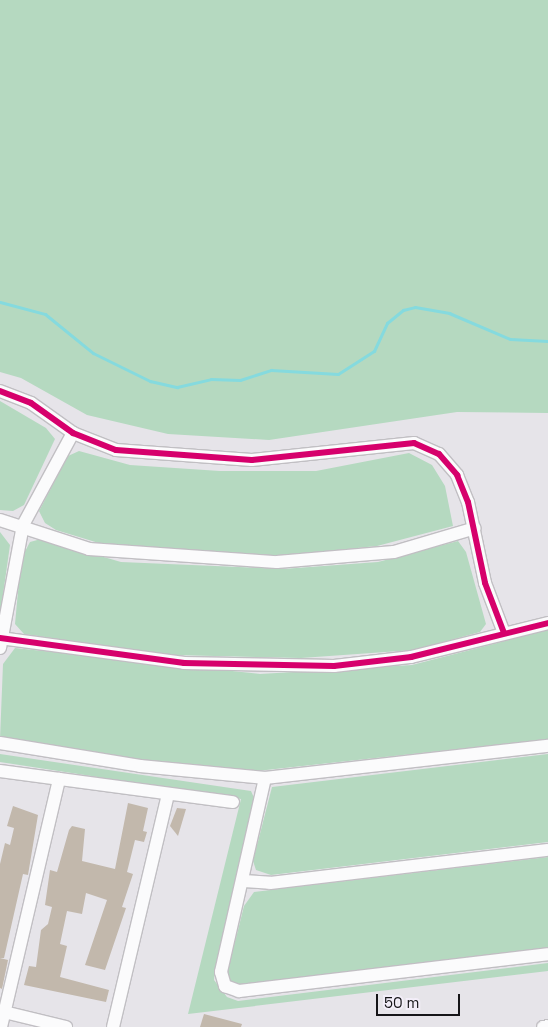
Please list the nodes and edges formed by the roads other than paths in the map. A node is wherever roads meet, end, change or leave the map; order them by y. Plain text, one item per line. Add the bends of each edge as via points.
1 (0, 391) edge
2 (73, 433) junction
3 (0, 520) edge
4 (23, 525) junction
5 (475, 528) junction
6 (548, 623) edge
7 (504, 633) junction
8 (1, 642) edge
9 (0, 743) edge
10 (548, 746) edge
11 (0, 771) edge
12 (265, 778) junction
13 (59, 779) junction
14 (168, 794) junction
15 (233, 802) dead end
16 (548, 850) edge
17 (244, 881) junction
18 (548, 954) edge
19 (2, 1012) edge
20 (548, 1026) edge
21 (1, 1027) edge
22 (66, 1027) edge
23 (113, 1027) edge
24 (543, 1027) edge

1 - 2 street via 31,403
2 - 4 street
2 - 5 street via 116,450 252,460 414,443 439,454 457,475
3 - 4 street
4 - 5 street via 90,549 123,554 277,562 394,552
4 - 8 street
5 - 7 street via 485,582
6 - 7 street
7 - 8 street via 411,657 306,666 184,663
9 - 12 street via 140,766
10 - 12 street
11 - 13 street
12 - 17 street
13 - 14 street
13 - 19 street
14 - 15 street
14 - 23 street
16 - 17 street via 270,883
17 - 18 street via 221,972 225,986 240,991
19 - 21 street
19 - 22 street
20 - 24 street

